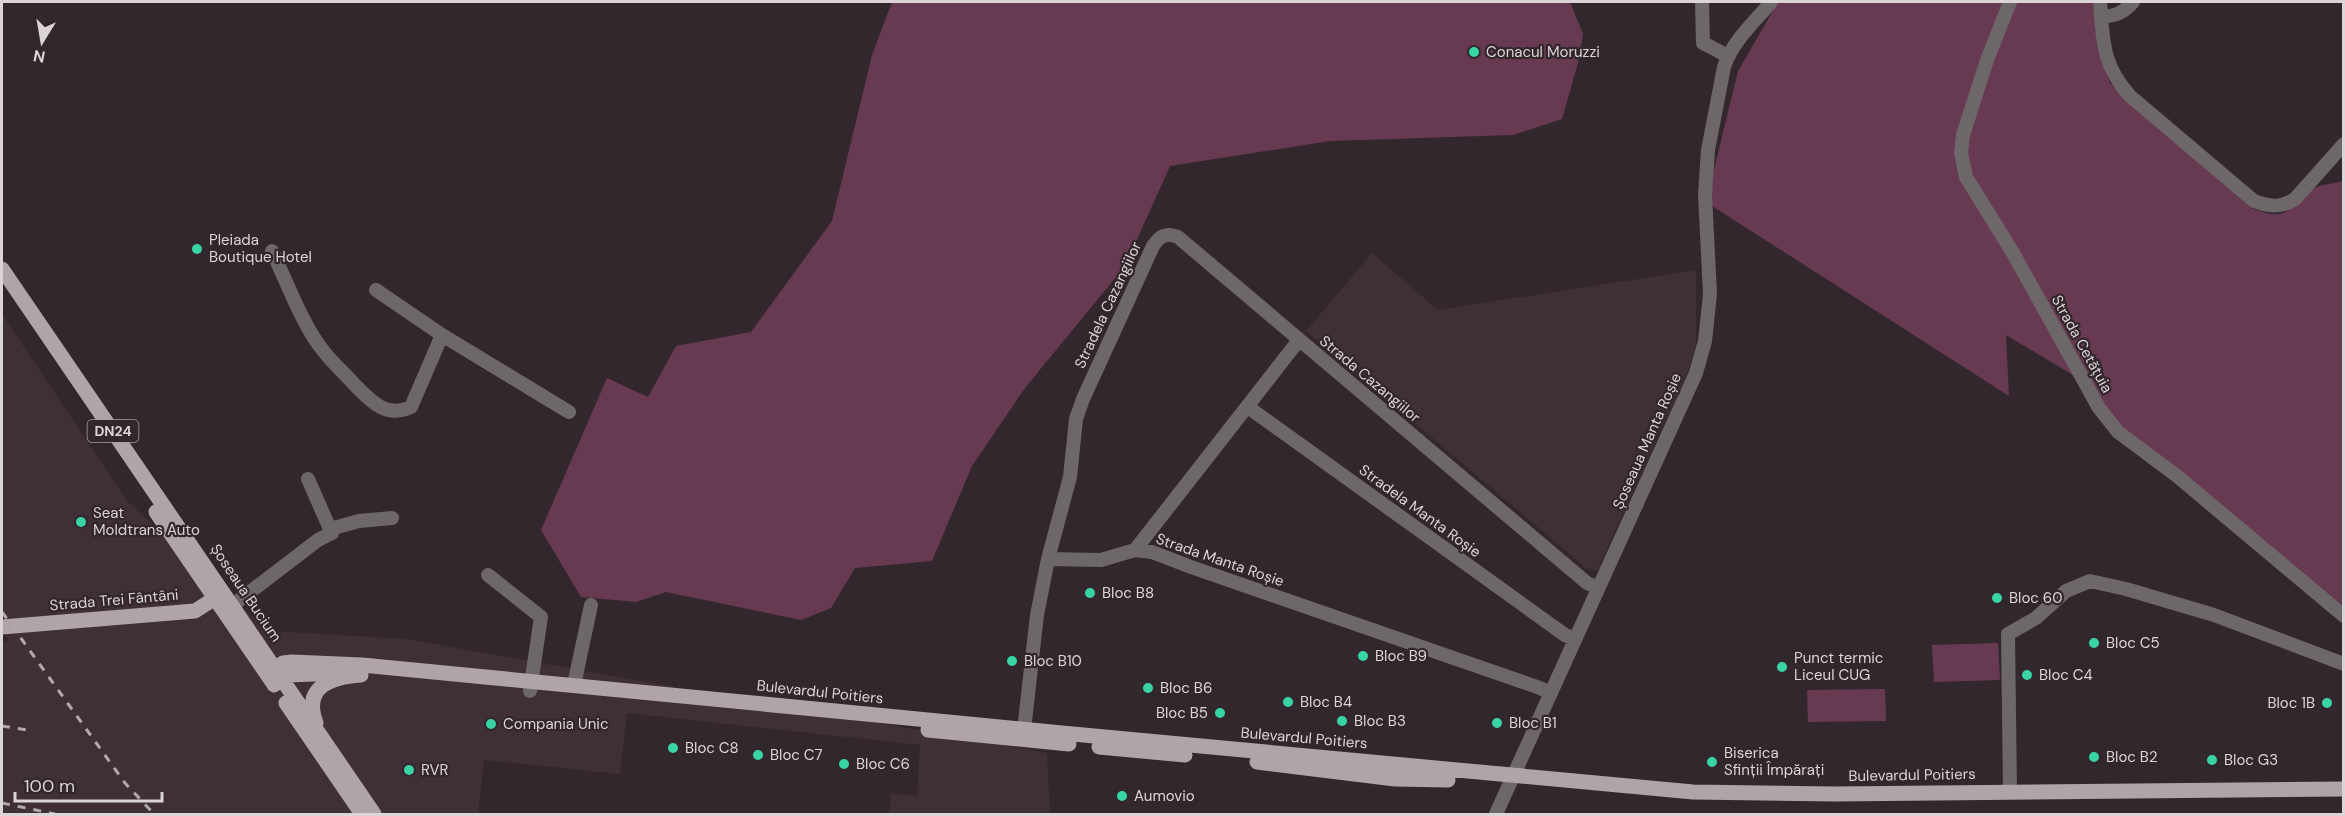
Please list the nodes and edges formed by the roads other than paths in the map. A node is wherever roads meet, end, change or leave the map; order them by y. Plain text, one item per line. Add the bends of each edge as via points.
1 (1702, 2) edge
2 (1771, 2) edge
3 (2010, 2) edge
4 (2100, 2) edge
5 (2133, 2) edge
6 (2101, 17) junction
7 (1728, 56) junction
8 (2343, 144) edge
9 (272, 251) dead end
10 (2, 269) edge
11 (2, 285) edge
12 (376, 290) dead end
13 (442, 335) junction
14 (1299, 340) junction
15 (1248, 407) junction
16 (569, 412) dead end
17 (308, 479) dead end
18 (392, 518) dead end
19 (330, 529) junction
20 (1135, 550) junction
21 (1048, 559) junction
22 (488, 575) dead end
23 (1598, 588) junction
24 (224, 599) junction
25 (591, 605) dead end
26 (2343, 616) edge
27 (2, 627) edge
28 (254, 636) junction
29 (1574, 639) junction
30 (2343, 664) edge
31 (362, 670) junction
32 (275, 676) junction
33 (530, 686) junction
34 (574, 686) junction
35 (1550, 693) junction
36 (320, 734) junction
37 (1023, 734) junction
38 (1511, 780) junction
39 (2343, 789) edge
40 (353, 792) junction
41 (2010, 792) junction
42 (2343, 800) edge
43 (362, 814) edge
44 (374, 814) edge
45 (1496, 814) edge

1 - 7 street via 1703,43
2 - 7 street, Șoseaua Manta Roșie
3 - 26 street, Strada Cetățuia via 1963,135 1961,153 1966,177 2093,398 2118,432 2177,476
4 - 6 street
5 - 6 street via 2124,12
6 - 8 street via 2106,55 2117,81 2254,201 2287,205
7 - 23 street, Șoseaua Manta Roșie via 1708,150 1705,194 1710,294 1705,341 1696,373
9 - 13 street via 324,352 369,399 385,409 399,412 411,406
10 - 24 main road, Șoseaua Bucium / DN24
11 - 24 main road, Șoseaua Bucium / DN24
12 - 13 street
13 - 16 street
14 - 15 street, Strada Cazangiilor
14 - 21 street, Stradela Cazangiilor via 1178,237 1172,234 1159,239 1083,399 1073,438 1071,477
14 - 23 street, Strada Cazangiilor via 1587,583
15 - 20 street, Strada Cazangiilor
15 - 29 street, Stradela Manta Roșie
17 - 19 street
18 - 19 street
19 - 24 street via 332,533
20 - 21 street, Strada Manta Roșie via 1101,560
20 - 35 street, Strada Manta Roșie via 1152,552
21 - 37 street
22 - 33 street via 541,617
23 - 29 street, Șoseaua Manta Roșie
24 - 27 main road, Strada Trei Fântâni via 195,611
24 - 28 main road, Șoseaua Bucium / DN24
24 - 32 main road, Șoseaua Bucium / DN24
25 - 34 street
28 - 31 main road via 285,654 346,660
28 - 32 main road, Șoseaua Bucium / DN24
29 - 35 street, Șoseaua Manta Roșie
30 - 41 street via 2214,615 2090,581 2066,591 2036,618 2008,634
31 - 32 main road, Bulevardul Poitiers
31 - 33 main road, Bulevardul Poitiers
31 - 36 main road via 324,683 317,691 312,702
32 - 36 main road, Șoseaua Bucium / DN24
32 - 40 main road, Șoseaua Bucium / DN24
33 - 34 main road, Bulevardul Poitiers
33 - 37 main road, Bulevardul Poitiers
34 - 37 main road, Bulevardul Poitiers
35 - 38 street, Șoseaua Manta Roșie
36 - 40 main road, Șoseaua Bucium / DN24
37 - 38 main road, Bulevardul Poitiers
38 - 41 main road, Bulevardul Poitiers via 1724,793
38 - 42 main road, Bulevardul Poitiers via 1723,803
38 - 45 street, Șoseaua Manta Roșie
39 - 41 main road, Bulevardul Poitiers
40 - 43 main road, DN24
40 - 44 main road, DN24

